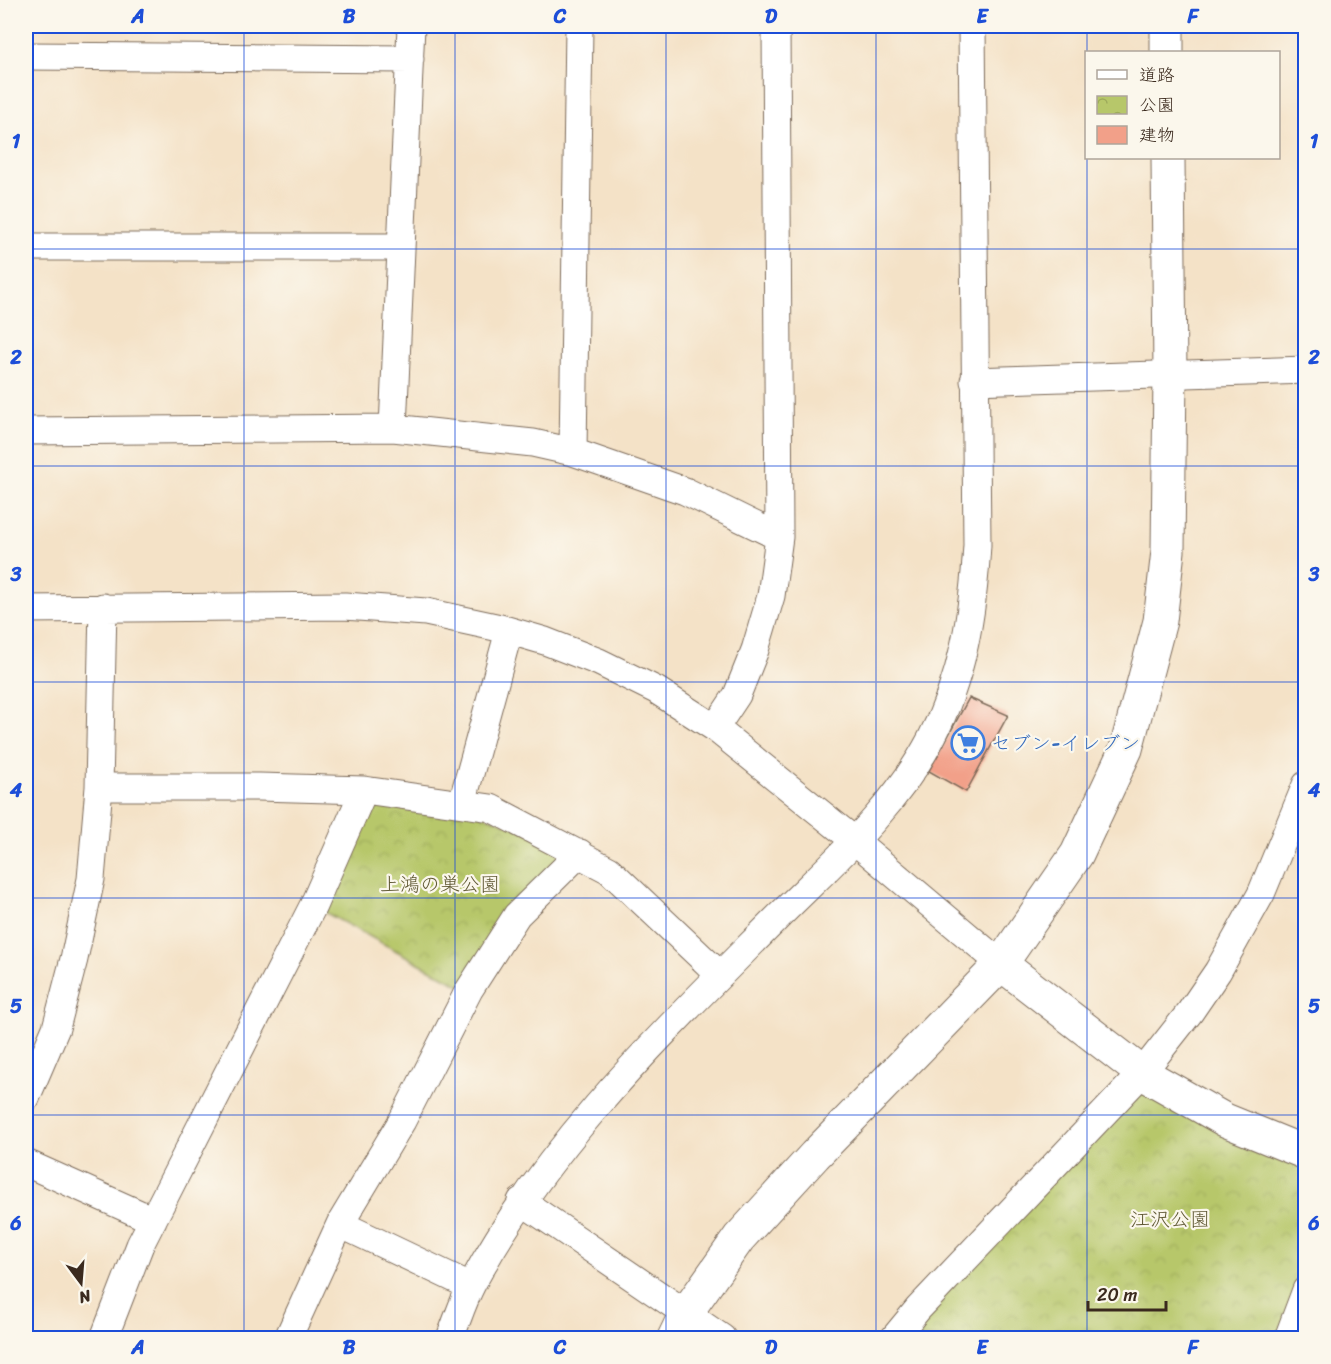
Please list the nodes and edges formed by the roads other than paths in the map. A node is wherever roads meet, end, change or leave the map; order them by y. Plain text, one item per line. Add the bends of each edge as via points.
1 (411, 26) edge
2 (579, 26) edge
3 (776, 26) edge
4 (972, 26) edge
5 (1167, 26) edge
6 (1167, 51) edge
7 (26, 56) edge
8 (410, 59) junction
9 (1168, 159) edge
10 (26, 247) edge
11 (401, 247) junction
12 (1305, 370) edge
13 (1170, 374) junction
14 (974, 381) junction
15 (393, 428) junction
16 (26, 431) edge
17 (573, 452) junction
18 (779, 537) junction
19 (103, 607) junction
20 (26, 609) edge
21 (509, 631) junction
22 (715, 728) junction
23 (1305, 785) edge
24 (99, 788) junction
25 (364, 790) junction
26 (462, 803) junction
27 (855, 840) junction
28 (580, 853) junction
29 (1001, 964) junction
30 (720, 975) junction
31 (1142, 1073) junction
32 (26, 1098) edge
33 (1305, 1153) edge
34 (26, 1163) edge
35 (521, 1201) junction
36 (153, 1221) junction
37 (340, 1224) junction
38 (470, 1286) junction
39 (1305, 1290) edge
40 (680, 1326) edge
41 (104, 1338) edge
42 (288, 1338) edge
43 (450, 1338) edge
44 (722, 1338) edge
45 (894, 1338) edge
46 (1288, 1338) edge

1 - 8 street
2 - 17 street
3 - 18 street
4 - 14 street
5 - 6 street
7 - 8 street
8 - 11 street
9 - 13 street
10 - 11 street
11 - 15 street
12 - 13 street
13 - 14 street
13 - 29 street via 1168,551 1160,621 1126,749 1077,854
14 - 27 street via 977,545 965,647 951,694 931,739 906,782
15 - 16 street
15 - 17 street via 533,443
17 - 18 street via 685,491
18 - 22 street via 771,596 754,650 737,695
19 - 20 street
19 - 21 street via 345,606 426,612
19 - 24 street
21 - 22 street via 599,662 657,690
21 - 26 street
22 - 27 street
23 - 31 street via 1261,894 1218,972
24 - 25 street
24 - 32 street via 91,879 74,959 56,1028
25 - 26 street
25 - 36 street via 313,906
26 - 28 street via 491,808
27 - 29 street
27 - 30 street
28 - 30 street via 609,870
28 - 37 street via 517,915 469,990 402,1121
29 - 31 street
29 - 40 street via 739,1238
30 - 35 street via 637,1059
31 - 33 street via 1224,1120
31 - 45 street
34 - 36 street
35 - 38 street
35 - 40 street
36 - 41 street
37 - 38 street
37 - 42 street
38 - 43 street
39 - 46 street
40 - 44 street

